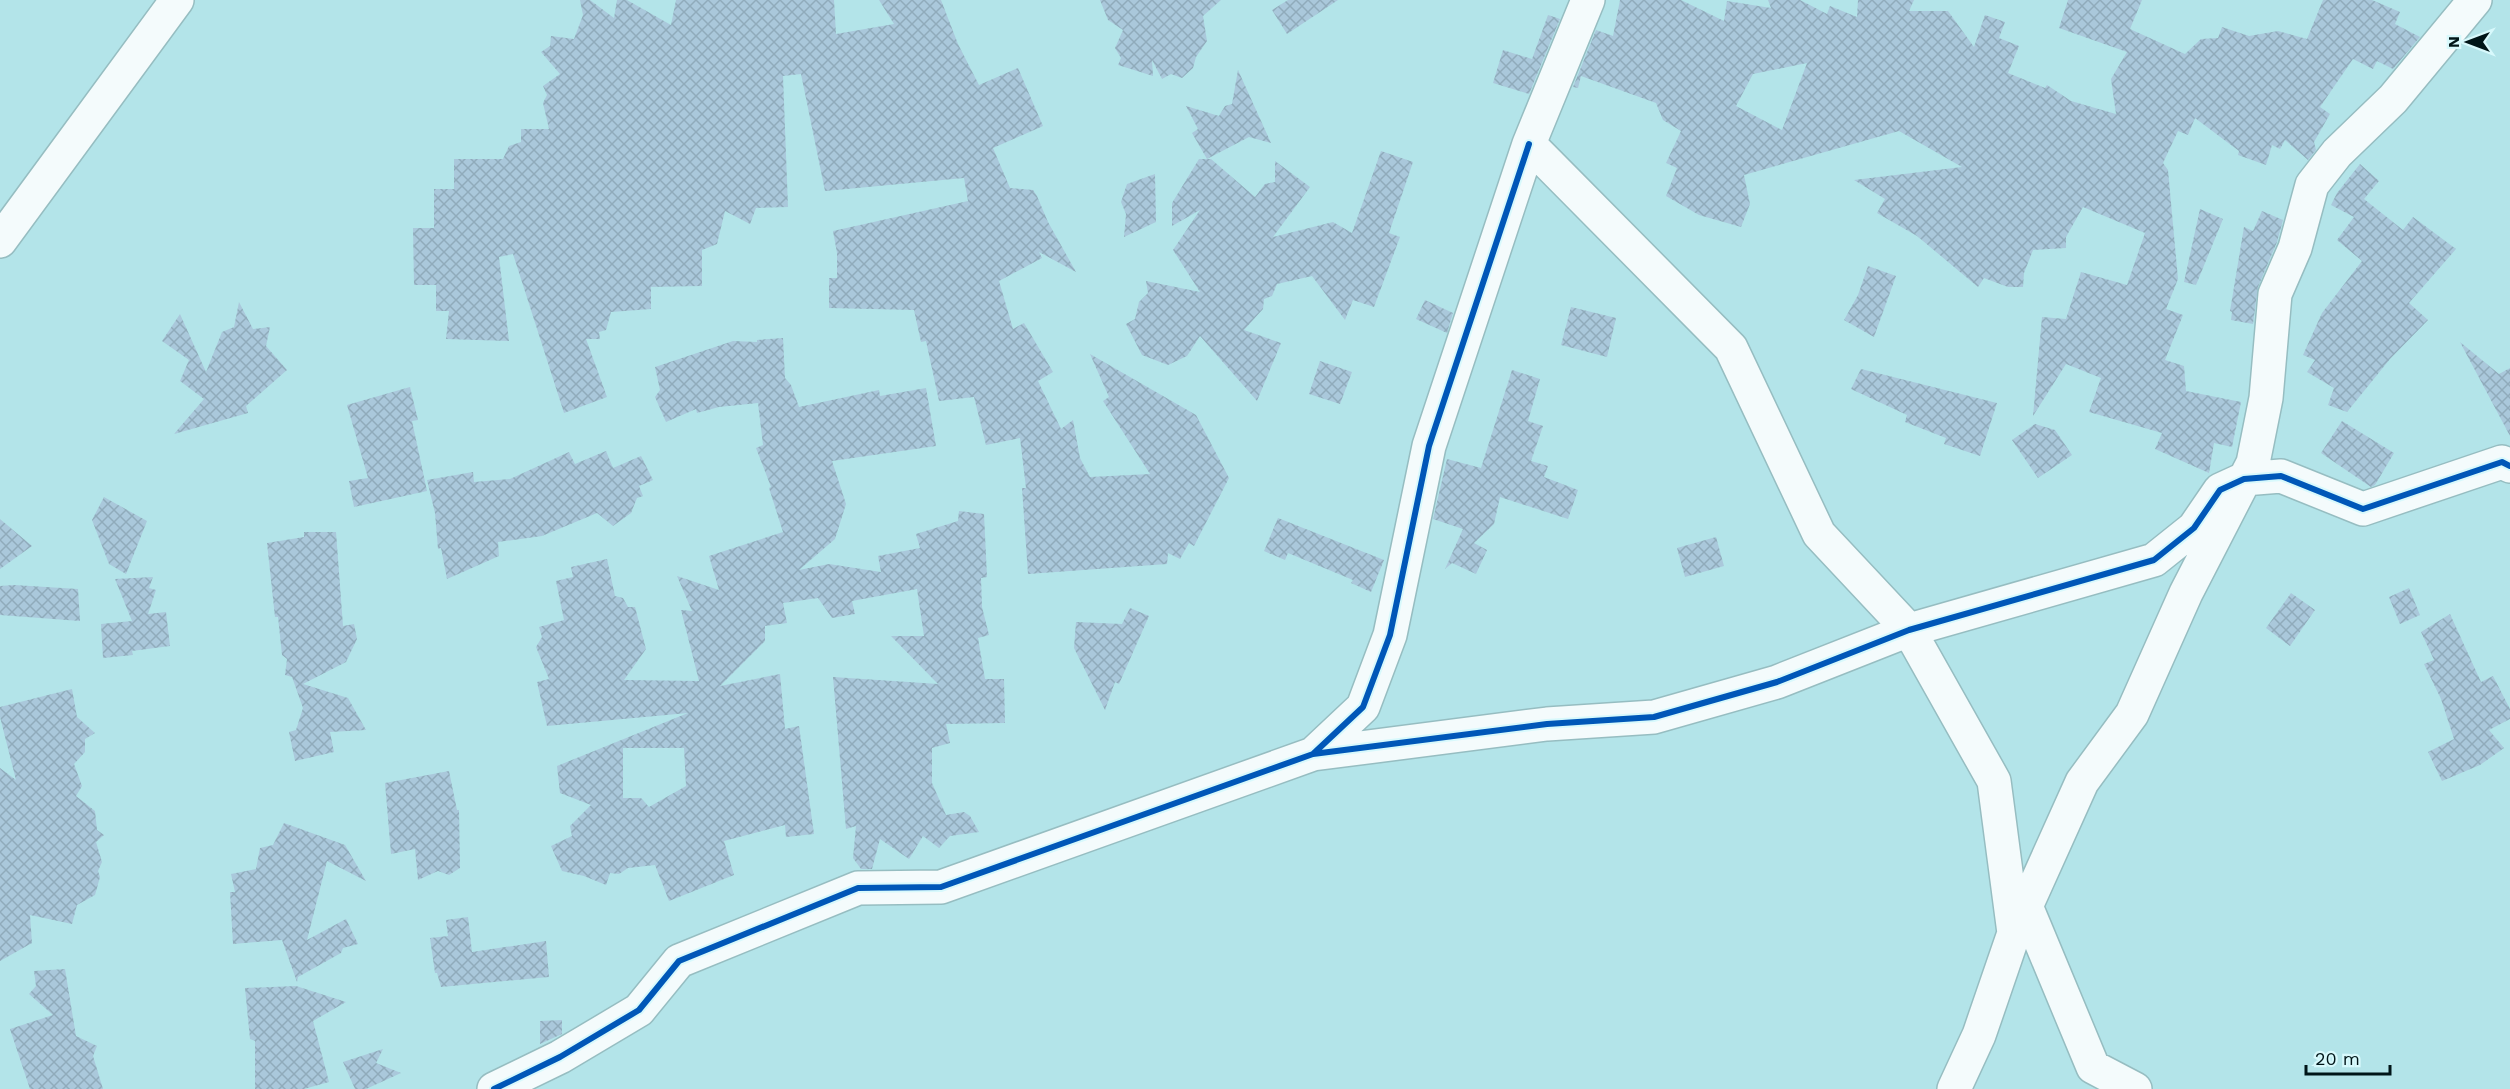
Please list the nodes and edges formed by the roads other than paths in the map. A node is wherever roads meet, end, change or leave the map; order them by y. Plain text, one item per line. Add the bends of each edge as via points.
1 (177, 0) edge
2 (1588, 0) edge
3 (2475, 0) edge
4 (1529, 144) junction
5 (0, 241) edge
6 (2510, 466) edge
7 (2244, 479) junction
8 (1909, 630) junction
9 (1313, 754) junction
10 (2020, 920) junction
11 (494, 1089) edge
12 (1954, 1089) edge
13 (2135, 1089) edge

1 - 5 street
2 - 4 street
3 - 7 street via 2393,99 2337,153 2312,185 2295,248 2275,294 2266,398 2253,463
4 - 8 street via 1731,348 1819,534
4 - 9 street via 1429,446 1390,634 1363,707
6 - 7 street via 2502,462 2364,509 2281,476
7 - 8 street via 2220,490 2194,528 2154,560
7 - 10 street via 2186,593 2133,714 2082,782
8 - 9 street via 1777,682 1654,717 1547,724
8 - 10 street via 1994,781
9 - 11 street via 941,887 858,888 679,962 639,1010 560,1057
10 - 12 street via 1979,1035
10 - 13 street via 2093,1067

